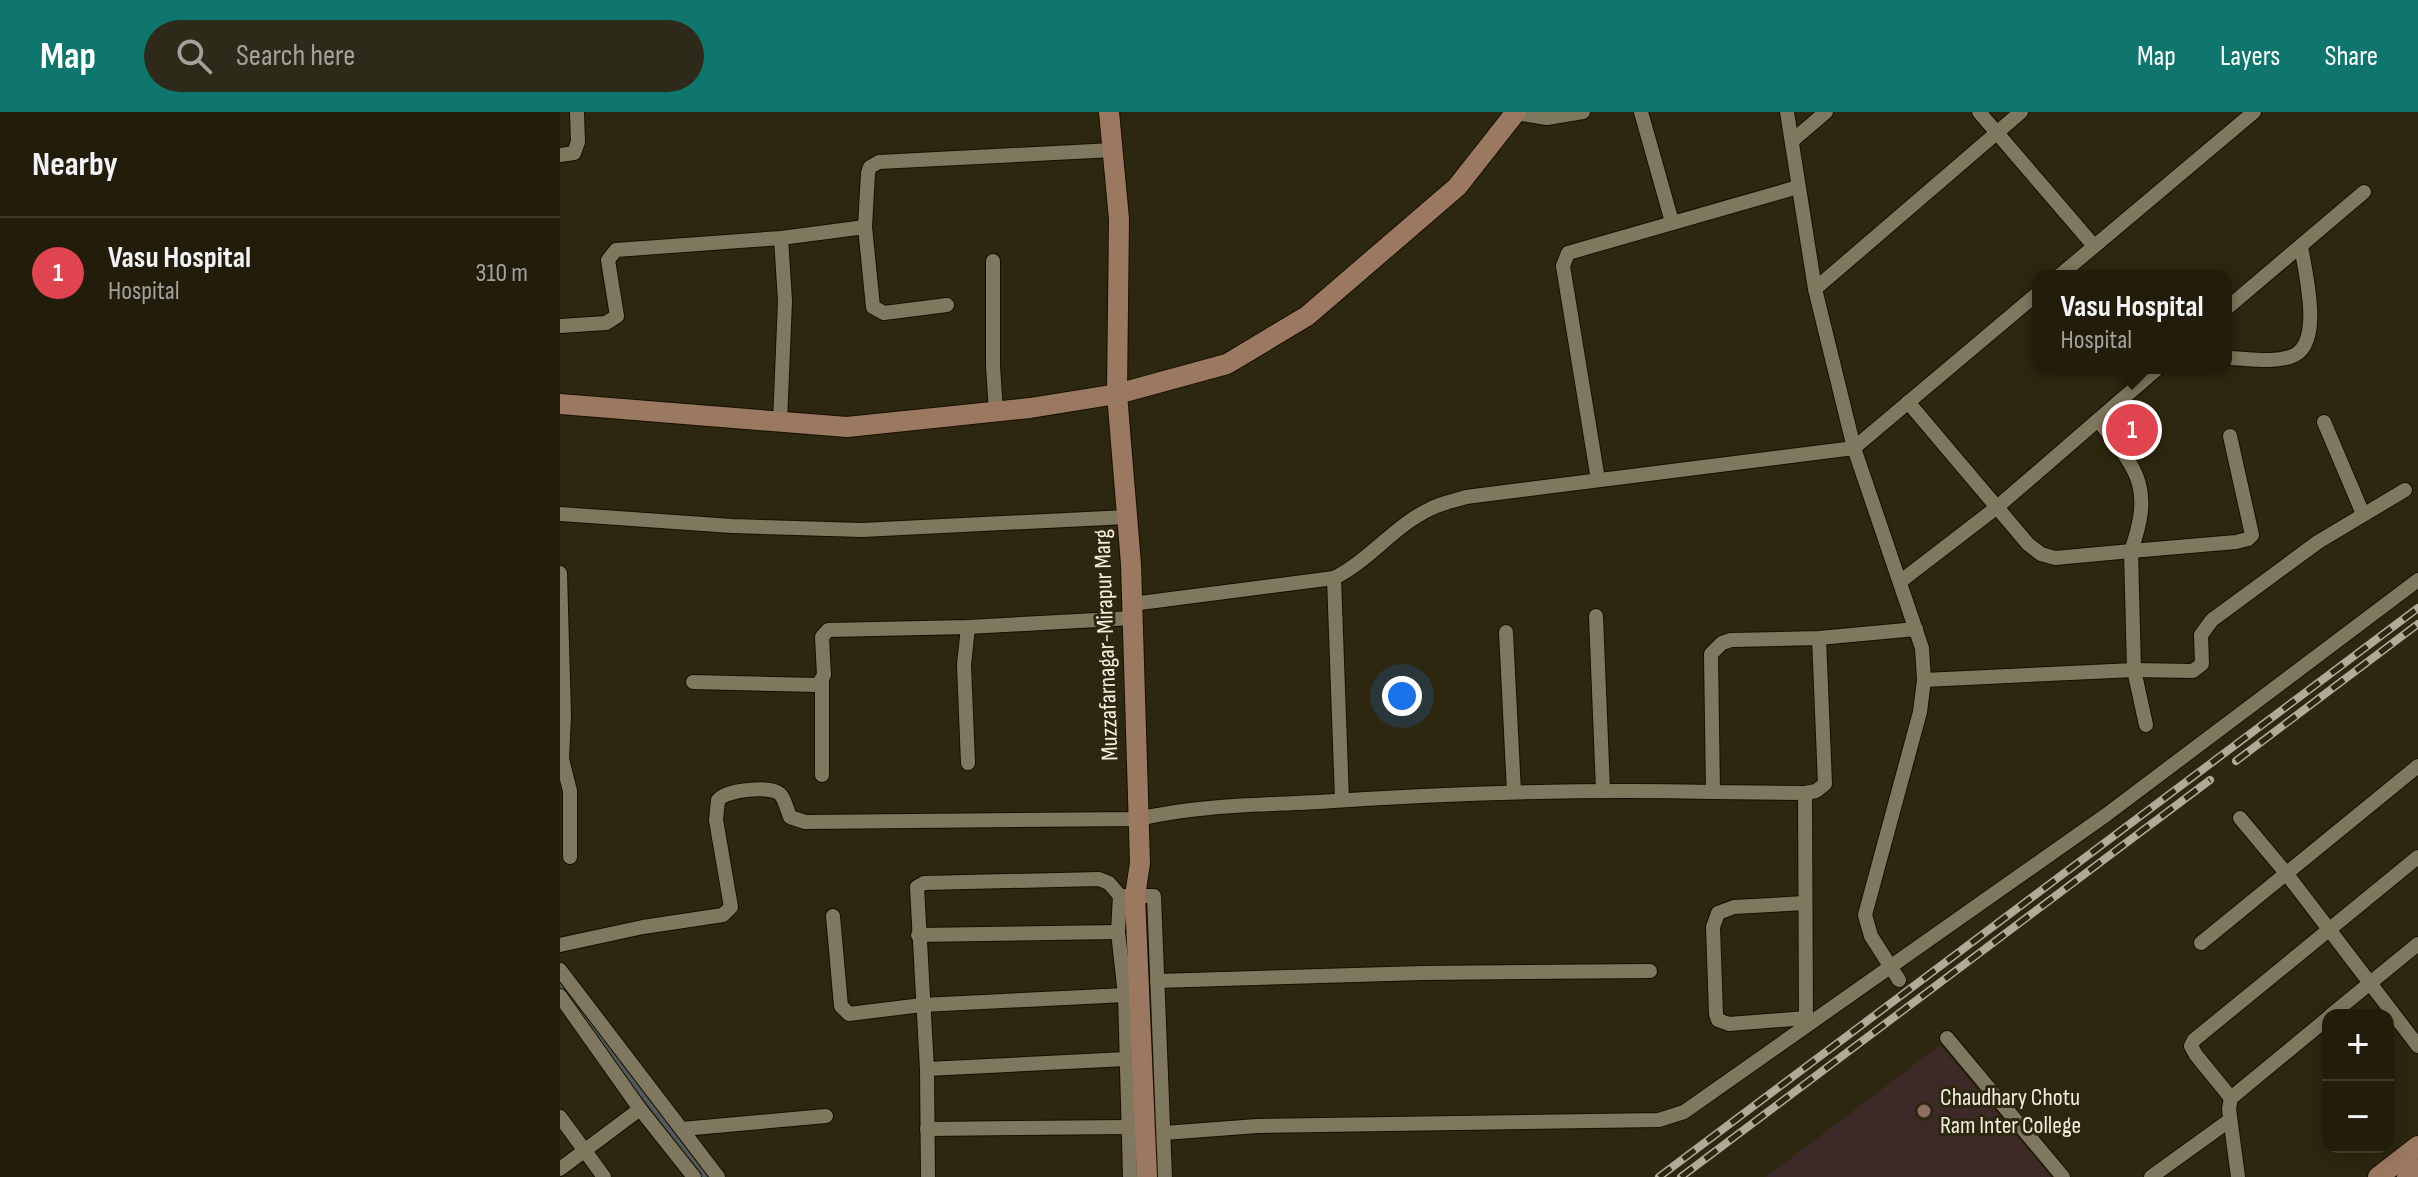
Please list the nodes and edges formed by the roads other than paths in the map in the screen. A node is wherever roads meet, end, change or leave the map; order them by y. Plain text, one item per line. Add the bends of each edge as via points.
1 (577, 112) edge
2 (1109, 112) edge
3 (1516, 112) edge
4 (1583, 112) edge
5 (1641, 112) edge
6 (1787, 112) edge
7 (1826, 112) edge
8 (1979, 112) edge
9 (2021, 112) edge
10 (2254, 112) edge
11 (1997, 132) junction
12 (1792, 141) junction
13 (1113, 150) junction
14 (560, 155) edge
15 (1798, 187) junction
16 (2364, 192) dead end
17 (1672, 222) junction
18 (865, 227) junction
19 (781, 238) junction
20 (2094, 246) junction
21 (2301, 246) junction
22 (993, 261) dead end
23 (2066, 270) edge
24 (1815, 289) junction
25 (2032, 298) edge
26 (2232, 304) edge
27 (947, 305) dead end
28 (560, 326) edge
29 (2232, 358) edge
30 (2151, 374) edge
31 (1117, 394) junction
32 (1908, 402) junction
33 (560, 404) edge
34 (996, 412) junction
35 (2098, 420) junction
36 (780, 422) junction
37 (2324, 422) dead end
38 (2230, 436) dead end
39 (1854, 448) junction
40 (1598, 480) junction
41 (2405, 490) dead end
42 (1996, 508) junction
43 (560, 514) edge
44 (2363, 514) junction
45 (1127, 517) junction
46 (2131, 551) junction
47 (560, 573) edge
48 (1334, 578) junction
49 (2418, 580) edge
50 (1901, 581) junction
51 (1132, 611) junction
52 (1596, 616) dead end
53 (968, 627) junction
54 (1916, 629) junction
55 (1506, 632) dead end
56 (1819, 638) junction
57 (2134, 670) junction
58 (1924, 680) junction
59 (822, 681) junction
60 (693, 682) dead end
61 (2146, 725) dead end
62 (968, 763) dead end
63 (2418, 766) edge
64 (822, 775) dead end
65 (1603, 790) junction
66 (1514, 792) junction
67 (1713, 792) junction
68 (1805, 793) junction
69 (1342, 800) junction
70 (2240, 818) dead end
71 (1138, 819) junction
72 (570, 857) dead end
73 (2418, 857) edge
74 (2286, 873) junction
75 (1128, 896) junction
76 (1805, 903) junction
77 (833, 916) dead end
78 (2330, 929) junction
79 (1118, 932) junction
80 (918, 935) junction
81 (2201, 943) dead end
82 (2418, 944) edge
83 (560, 945) edge
84 (560, 970) edge
85 (1650, 971) dead end
86 (1894, 974) junction
87 (1157, 981) junction
88 (2371, 982) junction
89 (1125, 995) junction
90 (560, 996) edge
91 (922, 1005) junction
92 (2338, 1009) edge
93 (1806, 1023) junction
94 (2322, 1023) edge
95 (1947, 1038) dead end
96 (2418, 1046) edge
97 (1126, 1059) junction
98 (927, 1069) junction
99 (2231, 1098) junction
100 (640, 1109) junction
101 (826, 1116) dead end
102 (560, 1117) edge
103 (2230, 1120) junction
104 (1129, 1127) junction
105 (682, 1129) junction
106 (927, 1129) junction
107 (1164, 1133) junction
108 (2205, 1137) junction
109 (2418, 1146) edge
110 (2234, 1147) junction
111 (587, 1150) junction
112 (560, 1169) edge
113 (2418, 1169) edge
114 (604, 1177) edge
115 (694, 1177) edge
116 (718, 1177) edge
117 (928, 1177) edge
118 (1130, 1177) edge
119 (1147, 1177) edge
120 (1165, 1177) edge
121 (2063, 1177) edge
122 (2151, 1177) edge
123 (2238, 1177) edge
124 (2378, 1177) edge
125 (2407, 1177) edge

1 - 14 street via 578,146 574,153
2 - 13 main road, Muzzafarnagar-Mirapur Marg
3 - 4 street via 1547,118
3 - 31 main road via 1457,187 1307,316 1227,364
5 - 17 street
6 - 12 street
7 - 12 street
8 - 11 street
9 - 11 street
10 - 20 street
11 - 20 street
11 - 24 street
12 - 15 street
13 - 18 street via 879,162 868,173
13 - 31 main road, Muzzafarnagar-Mirapur Marg via 1119,219
15 - 17 street
15 - 24 street
16 - 21 street
17 - 40 street via 1572,251 1565,258
18 - 19 street
18 - 27 street via 873,307 884,313
19 - 28 street via 616,250 608,260 617,316 606,323
19 - 36 street via 785,301
20 - 23 street
21 - 26 street
21 - 29 street via 2311,318 2303,350 2290,358
22 - 34 street
24 - 39 street
25 - 32 street
30 - 35 street
31 - 34 main road
31 - 45 main road, Muzzafarnagar-Mirapur Marg
32 - 39 street
32 - 42 street
33 - 36 main road
34 - 36 main road via 847,427
35 - 42 street
35 - 46 street via 2129,460 2141,486 2142,515
37 - 44 street
38 - 46 street via 2252,535 2236,542
39 - 40 street
39 - 50 street
40 - 48 street via 1466,497 1430,509
41 - 44 street
42 - 46 street via 2028,544 2048,557
42 - 50 street
43 - 45 street via 862,530
44 - 57 street via 2207,624 2197,669
45 - 51 main road, Muzzafarnagar-Mirapur Marg
46 - 57 street
47 - 72 street via 562,766 570,791
48 - 51 street
48 - 69 street
49 - 86 street
50 - 54 street
51 - 53 street
51 - 71 main road, Muzzafarnagar-Mirapur Marg
52 - 65 street
53 - 59 street via 826,631
53 - 62 street
54 - 56 street
54 - 58 street
55 - 66 street
56 - 67 street via 1731,640 1714,649
56 - 68 street via 1825,780 1822,788
57 - 58 street
57 - 61 street
58 - 86 street via 1910,753 1865,908 1871,936
59 - 60 street
59 - 64 street
63 - 74 street
65 - 66 street
65 - 67 street
66 - 69 street
67 - 68 street
68 - 76 street
69 - 71 street via 1172,811
70 - 74 street
71 - 75 main road, Muzzafarnagar-Mirapur Marg via 1140,863
71 - 83 street via 805,822 790,817 778,792 726,792 718,800 716,820 728,911
73 - 78 street
74 - 78 street
74 - 81 street
75 - 79 street
75 - 80 street via 1099,879 920,884
75 - 87 street via 1154,896
75 - 119 main road, Muzzafarnagar-Mirapur Marg
76 - 93 street
76 - 93 street via 1734,907 1718,913 1713,927 1718,1020
77 - 91 street via 843,1010 853,1014
78 - 88 street
78 - 99 street via 2192,1042 2196,1055
79 - 80 street
79 - 89 street
80 - 91 street
82 - 88 street
84 - 105 street
85 - 87 street
86 - 93 street
87 - 107 street
88 - 92 street
88 - 96 street
89 - 91 street
89 - 97 street
90 - 100 street
91 - 98 street
93 - 107 street via 1684,1112 1659,1120 1257,1126
94 - 99 street
95 - 121 street
97 - 98 street
97 - 104 street
98 - 106 street
99 - 103 street
100 - 111 street
100 - 115 street
101 - 105 street
102 - 111 street
103 - 108 street
103 - 110 street
104 - 106 street
104 - 118 street
105 - 116 street
106 - 117 street
107 - 120 street
108 - 110 street
108 - 122 street
109 - 124 main road
110 - 123 street
111 - 112 street
111 - 114 street
113 - 125 main road

